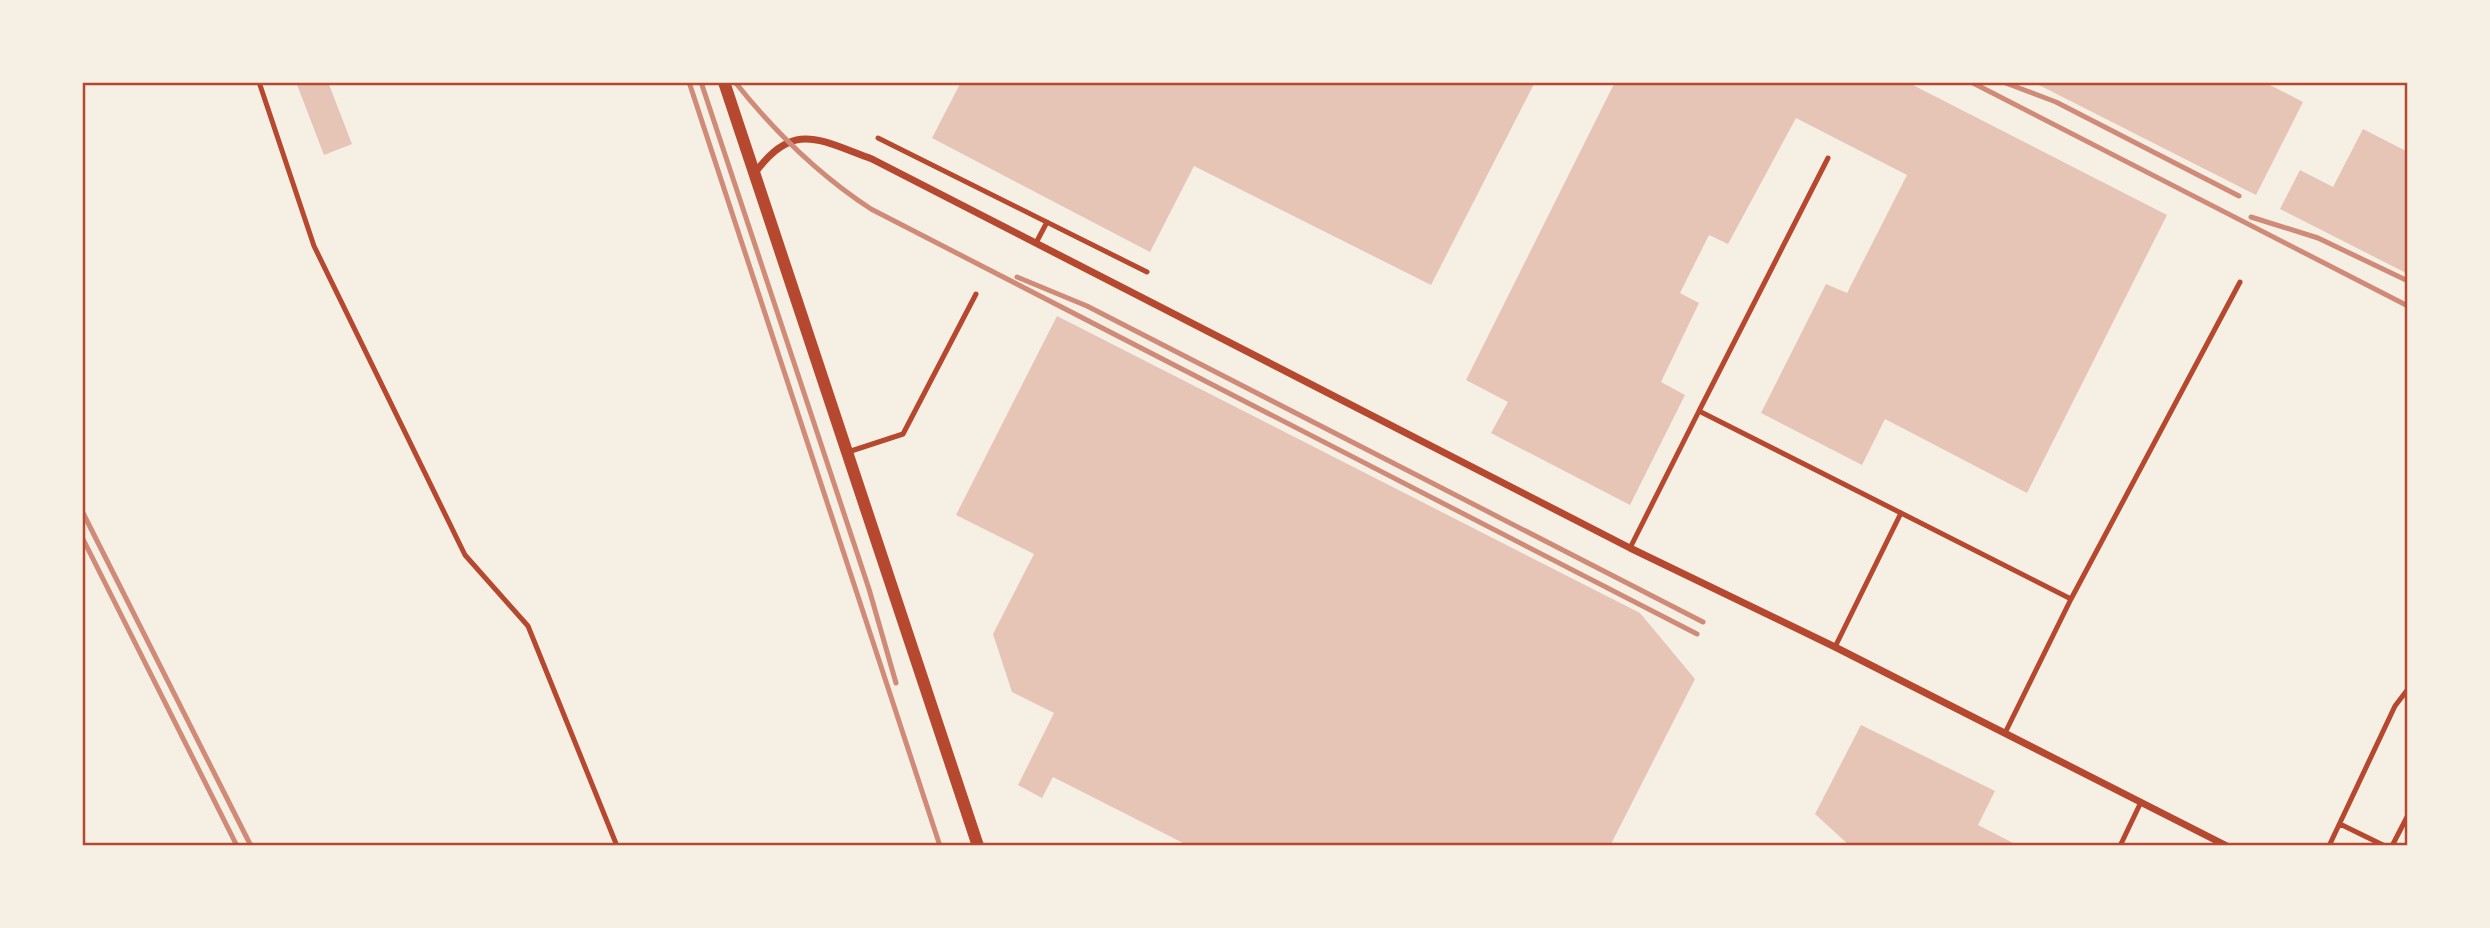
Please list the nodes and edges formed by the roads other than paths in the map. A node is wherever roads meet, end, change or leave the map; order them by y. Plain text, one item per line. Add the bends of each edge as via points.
1 (259, 82) edge
2 (724, 82) edge
3 (878, 138) dead end
4 (1828, 158) dead end
5 (755, 174) junction
6 (1047, 222) junction
7 (1036, 243) junction
8 (1147, 272) dead end
9 (2240, 282) dead end
10 (976, 293) dead end
11 (1699, 411) junction
12 (848, 452) junction
13 (1902, 513) junction
14 (1630, 548) junction
15 (2071, 599) junction
16 (1835, 647) junction
17 (2408, 689) edge
18 (2005, 733) junction
19 (2141, 802) junction
20 (2408, 815) edge
21 (2340, 824) junction
22 (617, 846) edge
23 (978, 846) edge
24 (2120, 846) edge
25 (2227, 846) edge
26 (2329, 846) edge
27 (2385, 846) edge
28 (2392, 846) edge

1 - 22 lane via 314,246 465,555 528,626
2 - 5 street
3 - 6 lane
4 - 11 lane
5 - 7 street via 779,145 813,139 872,159
5 - 12 street
6 - 7 lane
6 - 8 lane
7 - 14 street
9 - 15 lane
10 - 12 lane via 903,434
11 - 13 lane
11 - 14 lane
12 - 23 street
13 - 15 lane
13 - 16 lane
14 - 16 street
15 - 18 lane
16 - 18 street
17 - 21 lane via 2395,706
18 - 19 street
19 - 24 lane
19 - 25 street
20 - 28 lane
21 - 26 lane
21 - 27 lane

